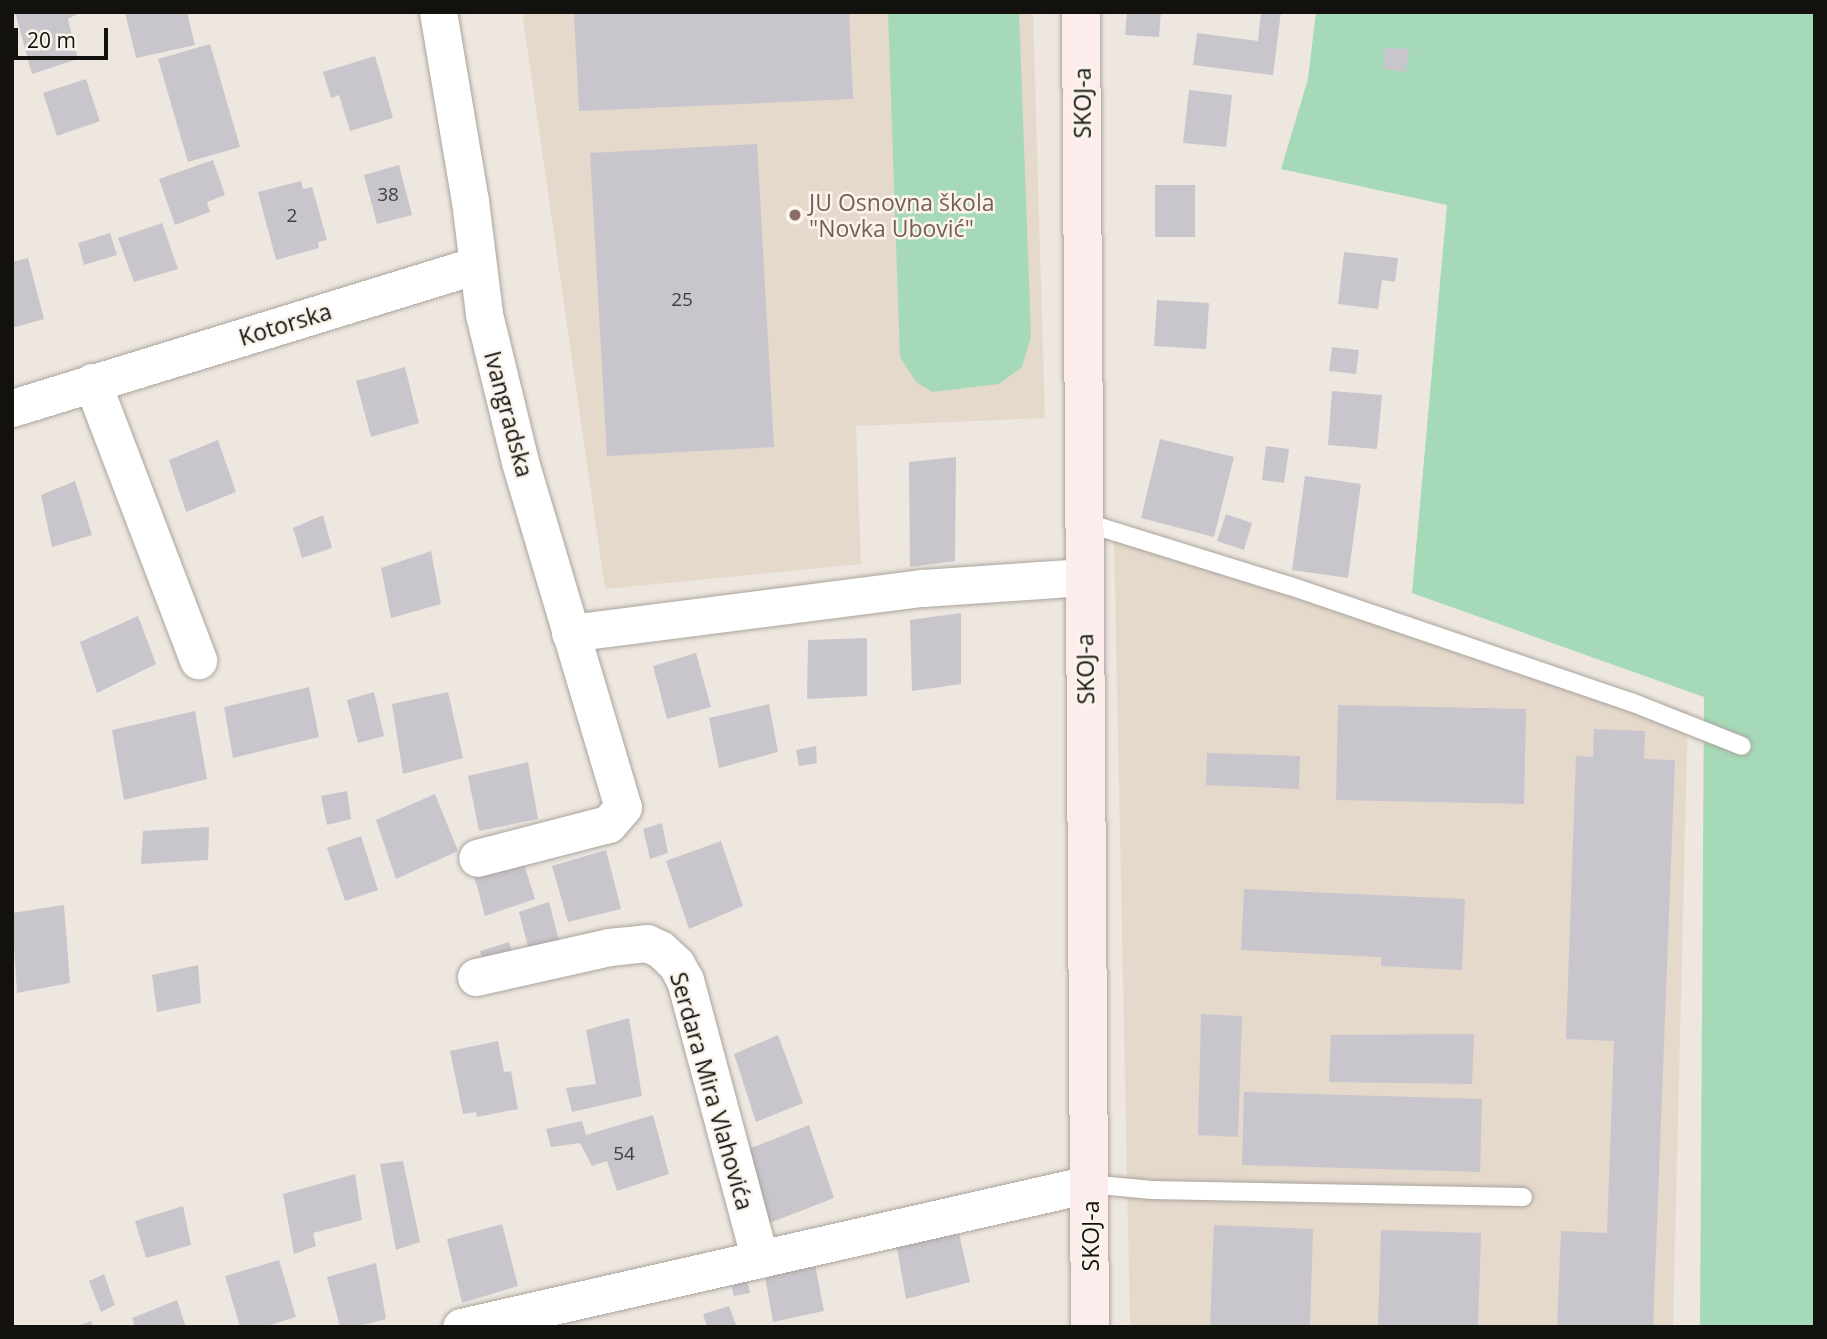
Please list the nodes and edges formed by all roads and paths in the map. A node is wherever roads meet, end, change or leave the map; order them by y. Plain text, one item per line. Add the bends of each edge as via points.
1 (438, 12) edge
2 (1081, 12) edge
3 (478, 265) junction
4 (92, 382) junction
5 (12, 408) edge
6 (1084, 522) junction
7 (1084, 577) junction
8 (570, 634) junction
9 (198, 660) dead end
10 (1742, 746) dead end
11 (477, 858) dead end
12 (476, 977) dead end
13 (1089, 1184) junction
14 (1523, 1197) dead end
15 (760, 1259) junction
16 (461, 1327) edge
17 (1090, 1327) edge

1 - 3 street, Ivangradska
2 - 6 main road, SKOJ-a
3 - 4 street, Kotorska
3 - 8 street, Ivangradska via 502,388
4 - 5 street, Kotorska
4 - 9 street
6 - 7 main road, SKOJ-a
6 - 10 lane via 1290,586 1631,702
7 - 8 street via 923,588
7 - 13 main road, SKOJ-a
8 - 11 street, Ivangradska via 623,807 608,824
12 - 15 street, Serdara Mira Vlahovića via 647,943 676,964 685,980
13 - 14 lane via 1152,1190
13 - 15 street
13 - 17 main road, SKOJ-a
15 - 16 street

